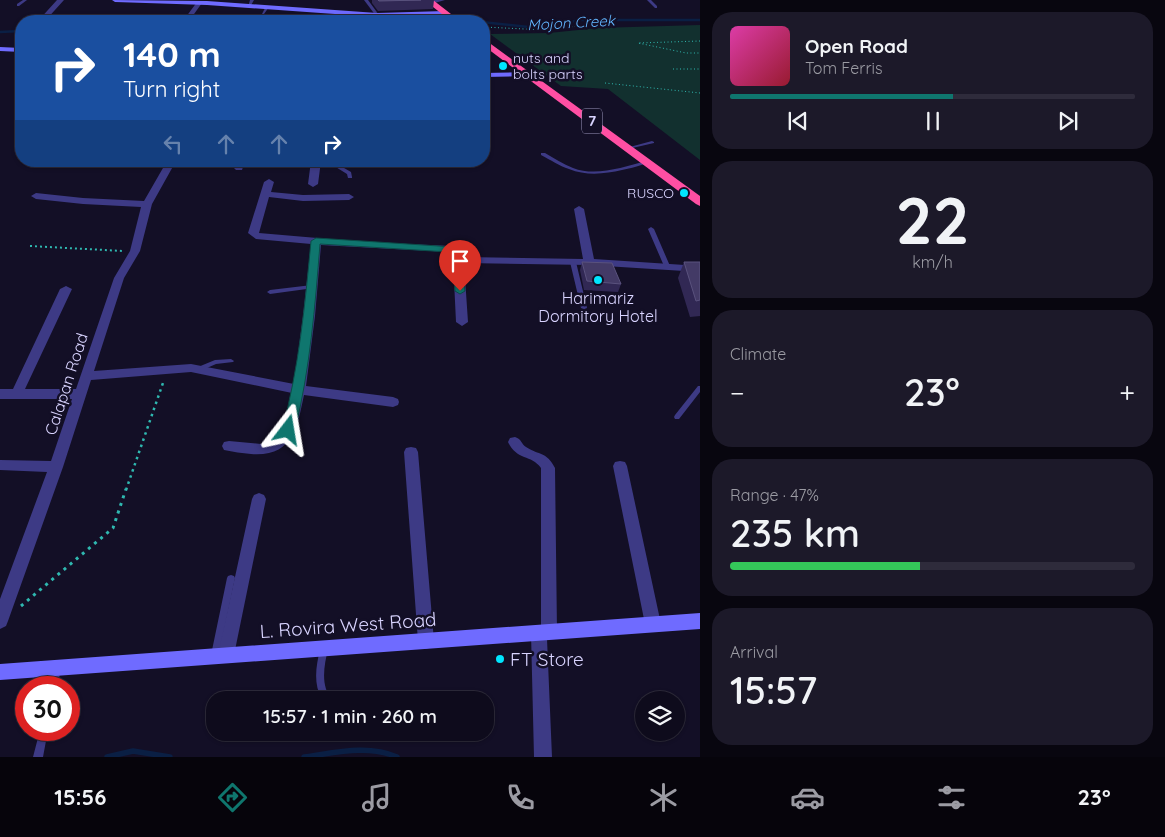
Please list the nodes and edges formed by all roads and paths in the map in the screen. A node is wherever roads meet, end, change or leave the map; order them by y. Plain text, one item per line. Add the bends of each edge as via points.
1 (25, 0) edge
2 (61, 0) edge
3 (115, 0) edge
4 (366, 0) edge
5 (442, 0) edge
6 (649, 0) edge
7 (185, 1) edge
8 (429, 1) edge
9 (199, 2) junction
10 (250, 3) edge
11 (18, 4) dead end
12 (656, 7) dead end
13 (445, 12) junction
14 (47, 15) edge
15 (190, 15) edge
16 (376, 15) junction
17 (449, 15) edge
18 (579, 26) dead end
19 (490, 27) edge
20 (700, 41) edge
21 (490, 46) edge
22 (0, 49) edge
23 (15, 50) edge
24 (700, 53) edge
25 (673, 68) dead end
26 (700, 70) edge
27 (528, 74) junction
28 (490, 75) edge
29 (605, 83) dead end
30 (700, 93) edge
31 (652, 142) dead end
32 (628, 148) junction
33 (543, 154) dead end
34 (646, 162) junction
35 (169, 167) edge
36 (315, 167) edge
37 (339, 167) edge
38 (350, 177) dead end
39 (269, 182) dead end
40 (313, 184) dead end
41 (266, 194) junction
42 (36, 196) dead end
43 (348, 197) dead end
44 (700, 202) edge
45 (148, 204) junction
46 (579, 209) dead end
47 (651, 229) dead end
48 (316, 241) junction
49 (30, 246) dead end
50 (135, 251) junction
51 (458, 260) junction
52 (573, 262) junction
53 (589, 262) junction
54 (667, 266) junction
55 (700, 269) edge
56 (312, 288) junction
57 (66, 289) dead end
58 (270, 292) dead end
59 (584, 308) dead end
60 (462, 322) dead end
61 (231, 361) dead end
62 (168, 369) junction
63 (200, 369) junction
64 (85, 376) junction
65 (700, 388) edge
66 (299, 390) junction
67 (0, 394) edge
68 (17, 394) junction
69 (79, 394) junction
70 (393, 402) dead end
71 (677, 418) dead end
72 (515, 442) dead end
73 (229, 446) dead end
74 (411, 452) dead end
75 (0, 465) edge
76 (620, 466) dead end
77 (56, 467) junction
78 (259, 498) dead end
79 (231, 578) dead end
80 (15, 611) dead end
81 (0, 621) edge
82 (700, 621) edge
83 (653, 624) junction
84 (544, 632) junction
85 (426, 641) junction
86 (324, 648) junction
87 (220, 656) junction
88 (58, 667) junction
89 (0, 672) edge
90 (56, 676) edge
91 (322, 691) edge
92 (42, 741) edge
93 (38, 757) edge
94 (543, 757) edge

1 - 11 lane
2 - 14 street
3 - 7 street
4 - 16 lane
5 - 8 street
6 - 12 lane
7 - 9 street
8 - 13 highway
9 - 10 street
9 - 15 street
10 - 16 street via 265,10
13 - 16 street
13 - 17 highway
18 - 19 path via 538,30
20 - 24 path via 638,43
21 - 27 highway, 7
22 - 23 street
25 - 26 path
27 - 28 street
27 - 32 highway, 7
29 - 30 path
31 - 32 lane
32 - 34 highway, 7
33 - 34 lane via 580,171 613,170
34 - 44 highway, 7
35 - 45 street, Calapan Road
36 - 40 street
37 - 38 lane
39 - 41 street
41 - 43 street via 304,198
41 - 48 street via 253,235
42 - 45 street
45 - 50 street, Calapan Road
46 - 53 street
47 - 54 lane
48 - 51 street via 451,249 456,252
48 - 56 street
49 - 50 path
50 - 64 street, Calapan Road via 119,278
51 - 52 street
51 - 60 street
52 - 53 street
52 - 59 lane
53 - 54 street
54 - 55 street
56 - 58 lane
56 - 66 street
57 - 68 street
61 - 63 lane via 215,362
62 - 63 street
62 - 64 street
62 - 80 path via 114,528
63 - 66 street
64 - 69 street, Calapan Road
65 - 71 lane
66 - 70 street
66 - 73 street via 285,439 278,446 270,449
67 - 68 street
68 - 69 street
69 - 77 street, Calapan Road
72 - 84 street via 525,454 546,461 548,468
74 - 85 street
75 - 77 street
76 - 83 street
77 - 81 street, Calapan Road
78 - 87 street
79 - 87 lane
82 - 83 street, L. Rovira West Road
83 - 84 street, L. Rovira West Road
84 - 85 street, L. Rovira West Road
84 - 94 street
85 - 86 street, L. Rovira West Road
86 - 87 street, L. Rovira West Road
86 - 91 lane via 319,676
87 - 88 street, L. Rovira West Road
88 - 89 street, L. Rovira West Road
88 - 90 lane
92 - 93 lane

